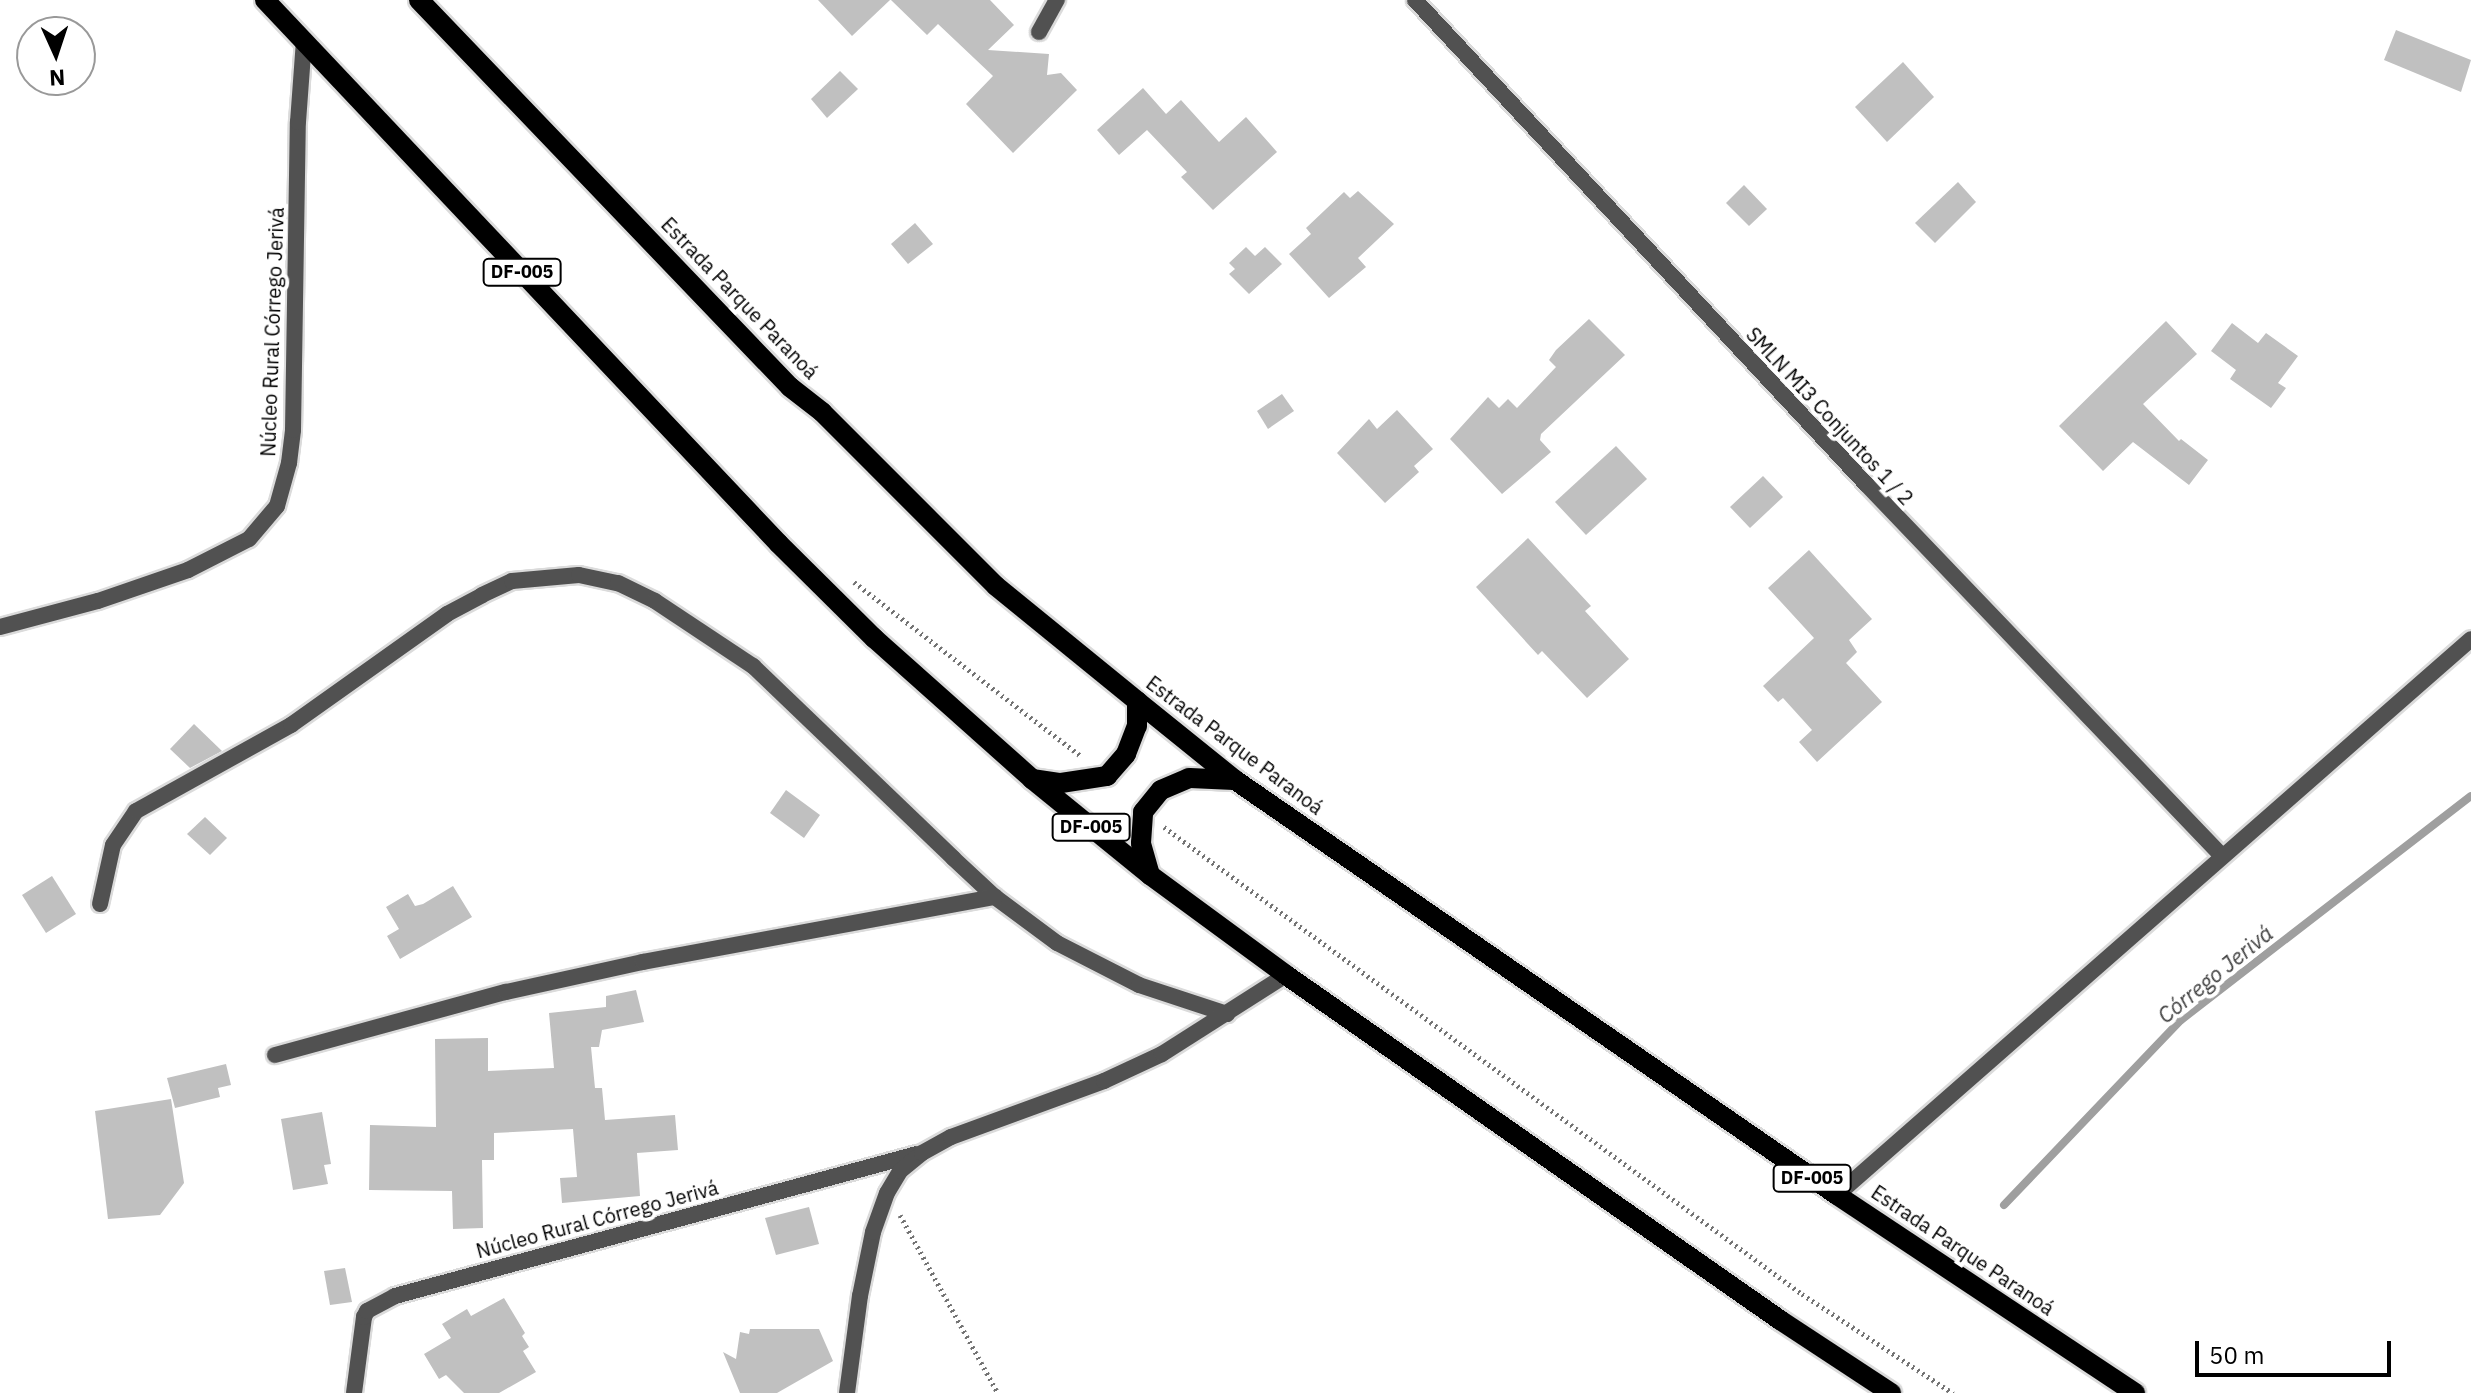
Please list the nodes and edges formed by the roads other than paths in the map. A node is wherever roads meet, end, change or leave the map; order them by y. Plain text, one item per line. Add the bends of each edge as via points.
1 (265, 0) edge
2 (419, 0) edge
3 (1057, 0) edge
4 (1415, 0) edge
5 (1039, 32) dead end
6 (304, 41) junction
7 (0, 627) edge
8 (2471, 639) edge
9 (1137, 701) junction
10 (1032, 779) junction
11 (1235, 780) junction
12 (2221, 855) junction
13 (1150, 875) junction
14 (995, 897) junction
15 (100, 904) dead end
16 (1286, 975) junction
17 (1227, 1014) junction
18 (275, 1055) dead end
19 (922, 1153) junction
20 (1837, 1195) junction
21 (354, 1393) edge
22 (847, 1393) edge
23 (1891, 1393) edge
24 (2135, 1393) edge

1 - 6 main road, DF-005
2 - 9 main road, Estrada Parque Paranoá / DF-005 via 790,387 822,412 996,586
3 - 5 street
4 - 12 street, SMLN MI3 Conjuntos 1 / 2
6 - 7 street, Núcleo Rural Córrego Jerivá via 293,430 277,506 249,539 209,561 113,596
6 - 10 main road, DF-005 via 779,544 874,638
8 - 12 street
9 - 10 main road via 1137,726 1126,754 1107,776 1061,783
9 - 11 main road, Estrada Parque Paranoá / DF-005
10 - 13 main road, DF-005
11 - 13 main road via 1189,778 1161,790 1143,812 1141,843
11 - 20 main road, Estrada Parque Paranoá / DF-005
12 - 20 street
13 - 16 main road, DF-005
14 - 15 street via 753,666 655,601 618,583 568,575 512,581 447,614 291,725 136,811 113,845
14 - 17 street via 1096,966
14 - 18 street via 628,965
16 - 17 street
16 - 23 main road, DF-005
17 - 19 street via 1162,1054 1104,1081 951,1137
19 - 21 street, Núcleo Rural Córrego Jerivá via 395,1296 364,1317
19 - 22 street via 900,1171 873,1232
20 - 24 main road, Estrada Parque Paranoá / DF-005

